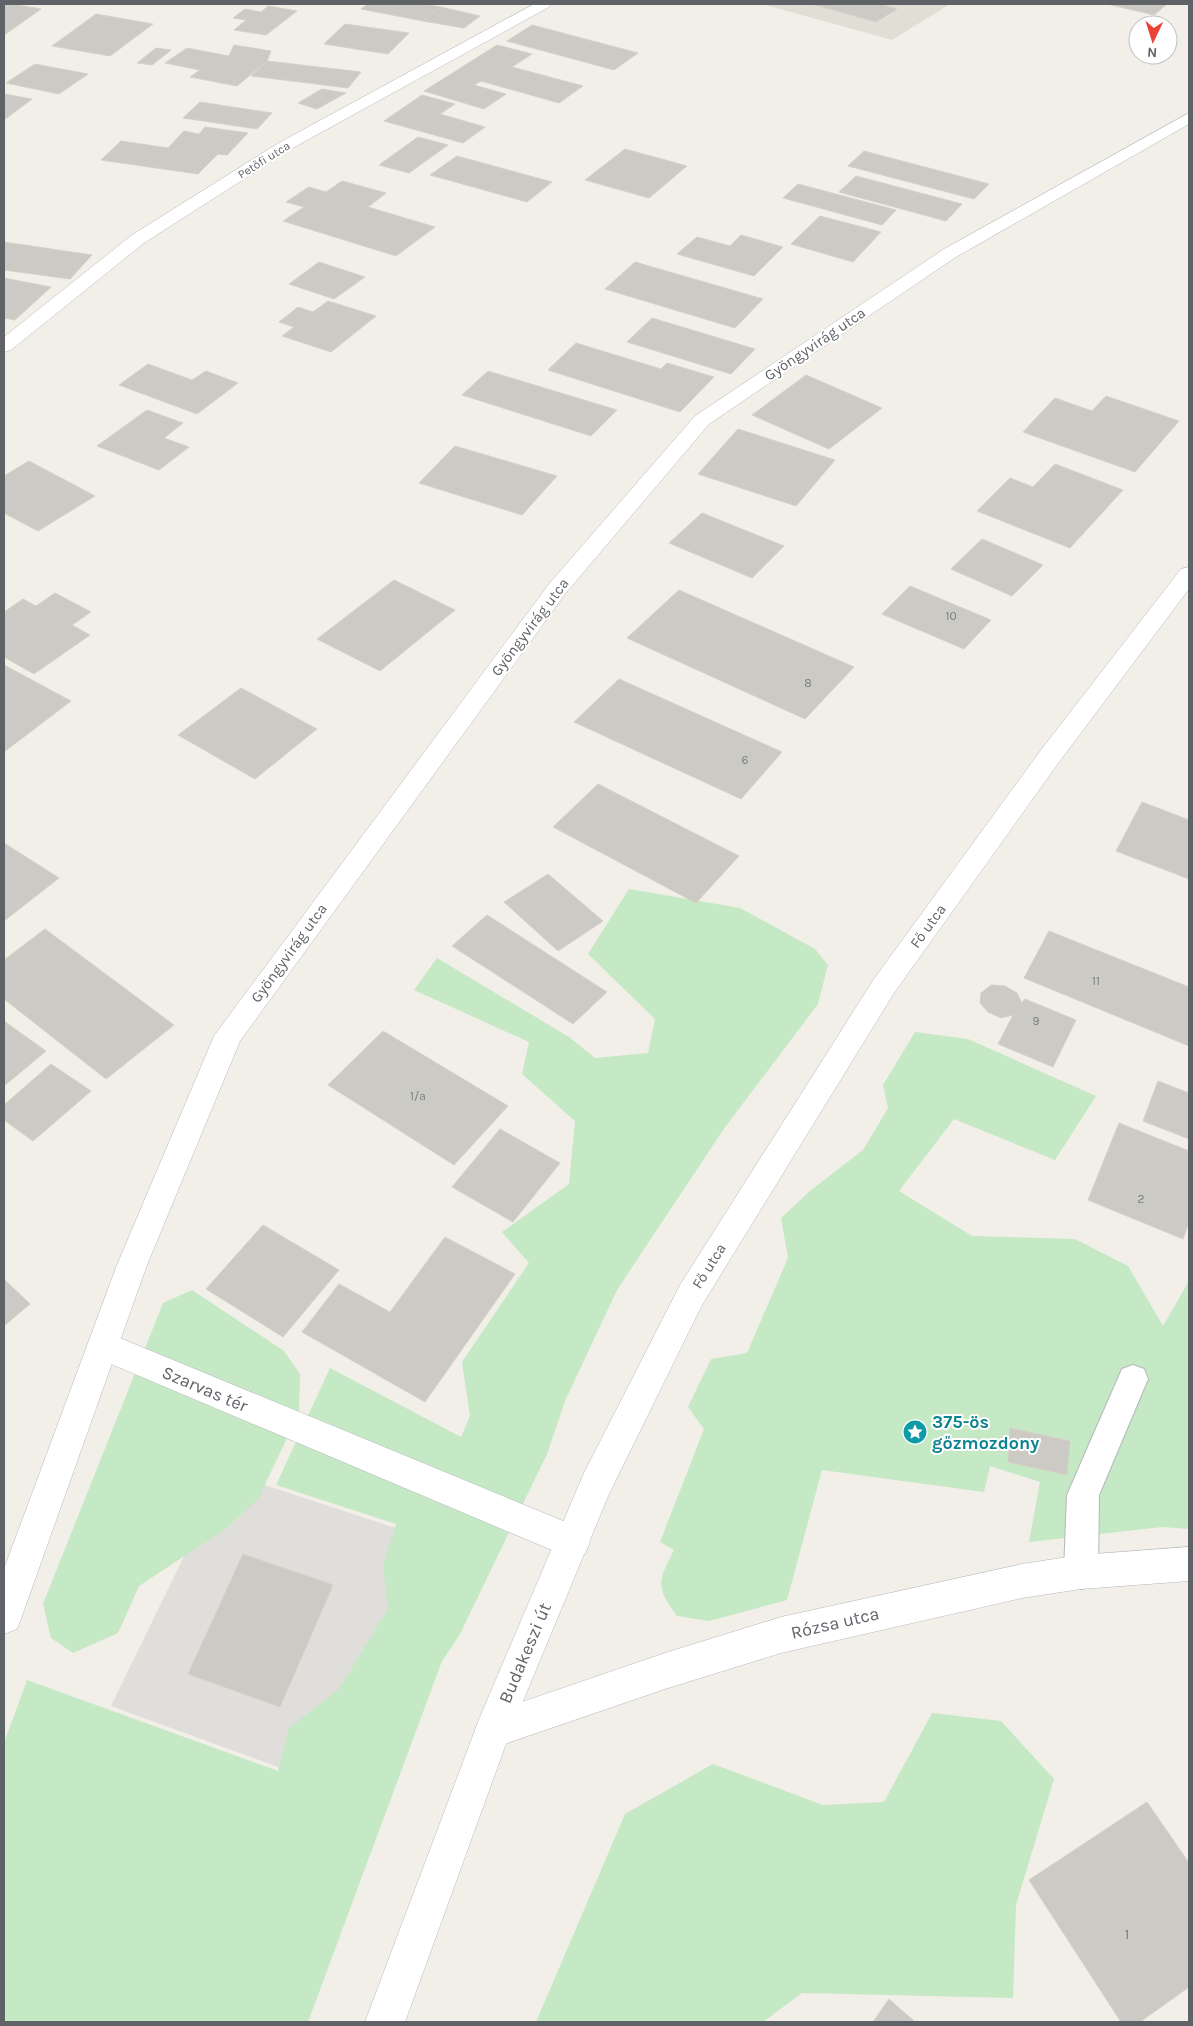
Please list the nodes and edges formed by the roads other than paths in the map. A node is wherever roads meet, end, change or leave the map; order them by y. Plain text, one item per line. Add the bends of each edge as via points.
1 (544, 4) edge
2 (1189, 118) edge
3 (4, 346) edge
4 (1189, 574) edge
5 (691, 1295) joint
6 (102, 1346) junction
7 (1134, 1378) dead end
8 (573, 1542) junction
9 (1189, 1564) edge
10 (1081, 1572) junction
11 (4, 1616) edge
12 (492, 1730) junction
13 (384, 2022) edge

1 - 3 street, Petőfi utca via 284,148 138,239
2 - 6 street, Gyöngyvirág utca via 950,253 702,420 557,590 228,1036 132,1265
4 - 5 street, Fő utca via 1050,756 884,986
5 - 8 street, Budakeszi út via 596,1485
6 - 8 street, Szarvas tér
6 - 11 street
7 - 10 lane via 1083,1495
8 - 12 street, Budakeszi út
9 - 10 street, Rózsa utca
10 - 12 street, Rózsa utca via 1022,1581 781,1635
12 - 13 street, Budakeszi út

